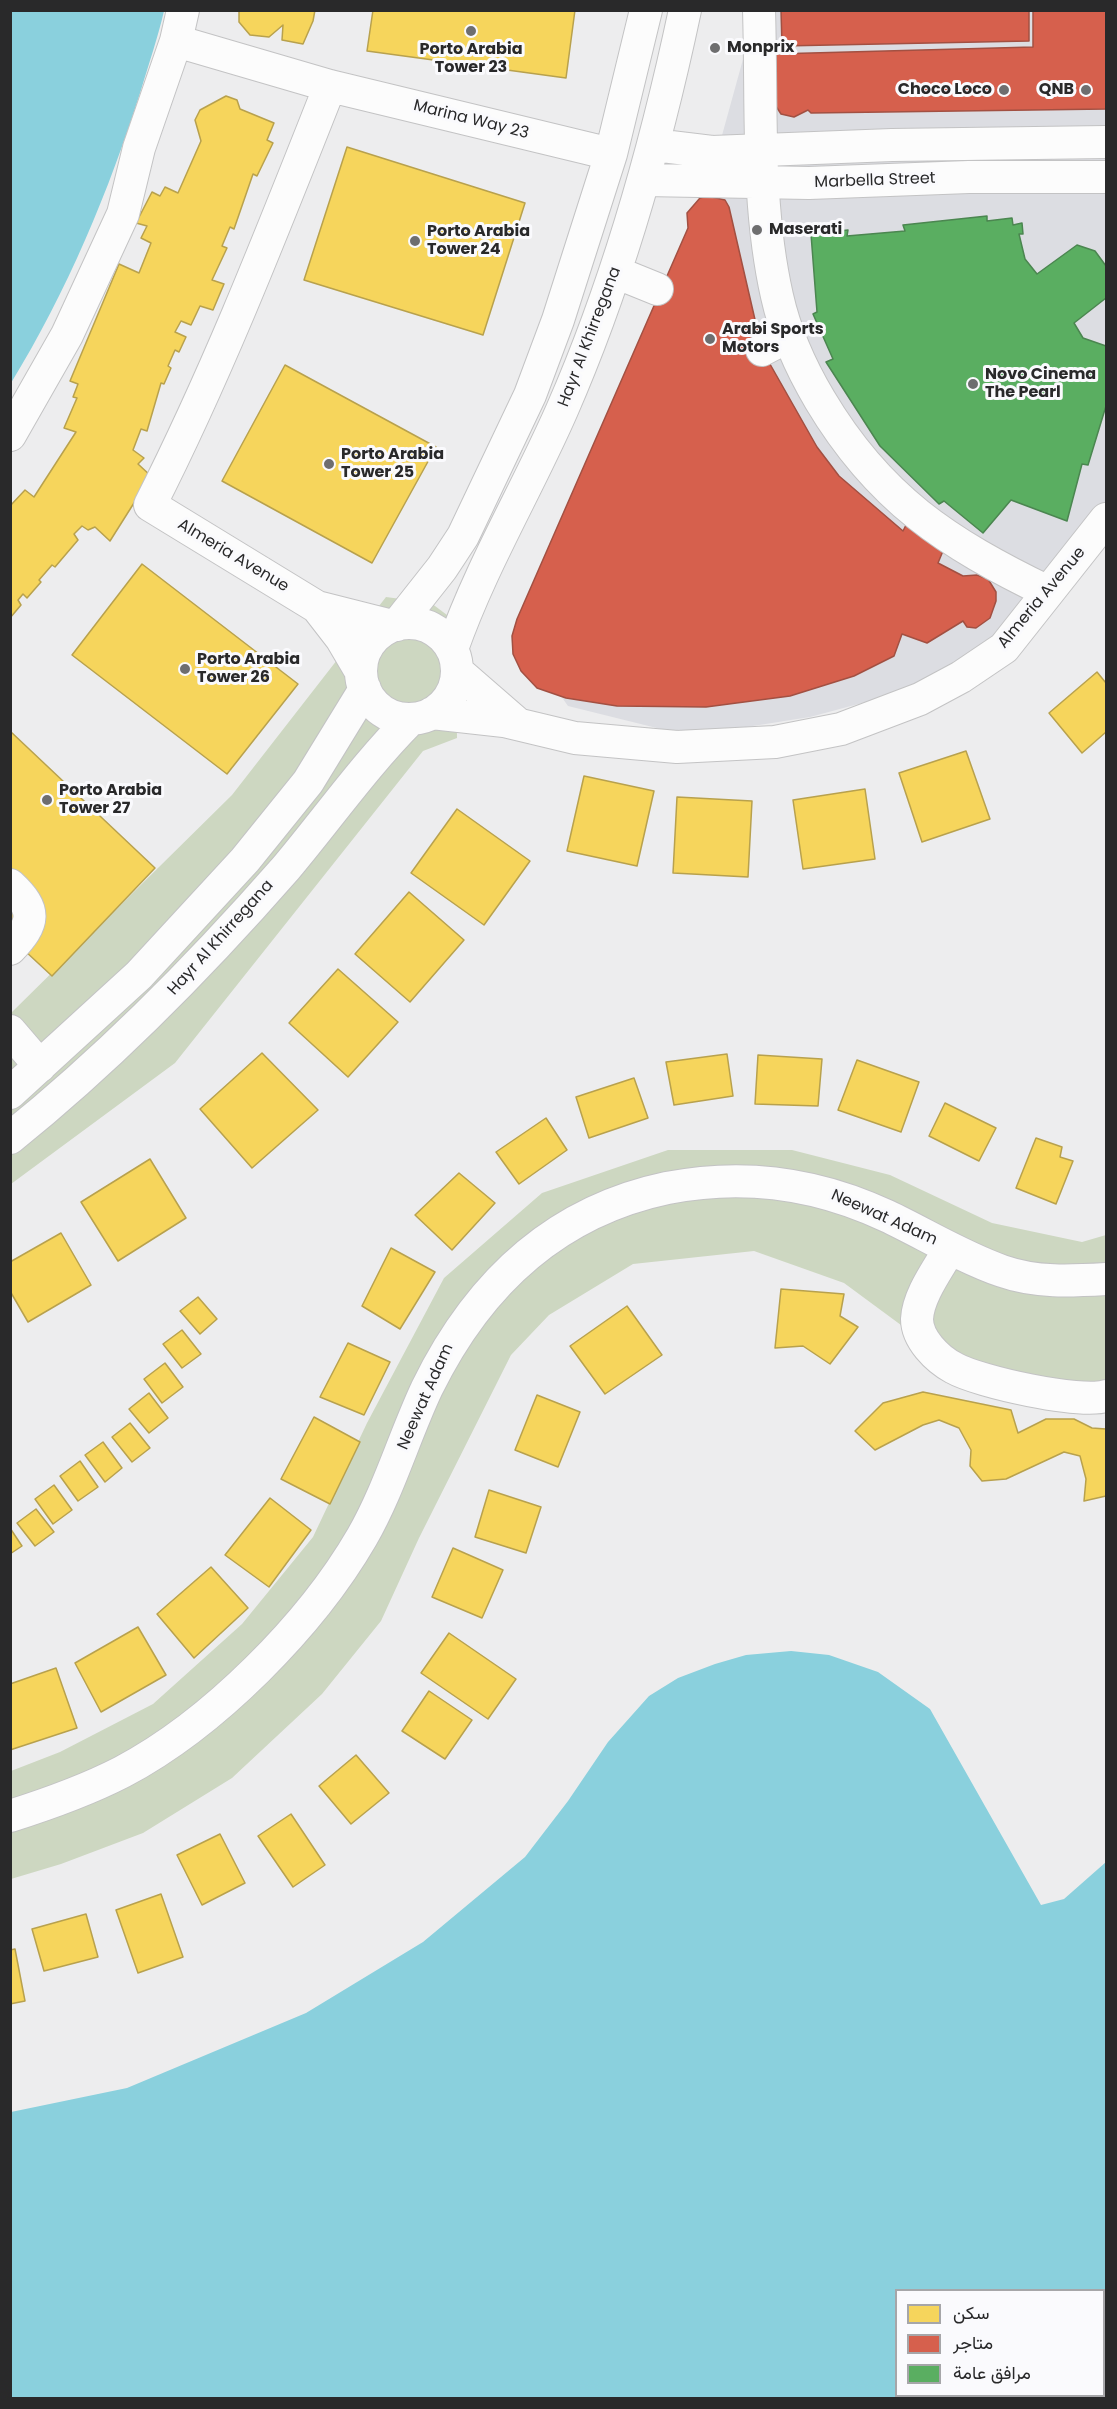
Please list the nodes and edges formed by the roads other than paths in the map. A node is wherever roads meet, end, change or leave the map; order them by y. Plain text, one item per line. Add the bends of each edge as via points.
1 (183, 10) edge
2 (646, 10) edge
3 (686, 10) edge
4 (759, 10) edge
5 (176, 41) junction
6 (330, 86) junction
7 (1066, 142) junction
8 (1107, 142) edge
9 (654, 145) junction
10 (762, 149) junction
11 (611, 154) junction
12 (1064, 175) junction
13 (1107, 177) edge
14 (644, 180) junction
15 (763, 183) junction
16 (615, 272) junction
17 (657, 289) dead end
18 (10, 435) edge
19 (1107, 519) edge
20 (1048, 592) junction
21 (317, 607) junction
22 (394, 625) junction
23 (455, 660) junction
24 (363, 681) junction
25 (422, 716) junction
26 (519, 725) junction
27 (10, 885) edge
28 (10, 949) edge
29 (10, 1031) edge
30 (40, 1066) junction
31 (10, 1093) edge
32 (10, 1138) edge
33 (950, 1248) junction
34 (1107, 1279) edge
35 (1107, 1396) edge
36 (10, 1816) edge

1 - 5 street
2 - 11 street
3 - 9 street, Hayr Al Khirregana
4 - 10 street
5 - 6 street, Marina Way 23
5 - 18 street via 139,148 123,214 67,335
6 - 11 street, Marina Way 23
6 - 21 street, Almeria Avenue via 257,270 188,430 150,505
7 - 8 street
7 - 10 street
7 - 12 street
9 - 10 street via 712,152
9 - 14 street, Hayr Al Khirregana
10 - 15 street
11 - 22 street via 530,395 463,536 442,568
12 - 13 street, Marbella Street
12 - 15 street, Marbella Street
14 - 15 street, Marbella Street
14 - 16 street, Hayr Al Khirregana
15 - 20 street via 777,297 776,343 810,382 835,425 868,469 895,497 989,564
16 - 17 street
16 - 23 street, Hayr Al Khirregana via 563,408 476,586
19 - 20 street, Almeria Avenue
20 - 26 street, Almeria Avenue via 1004,648 961,677 920,699 841,729 775,742 677,747 575,738
21 - 22 street, Almeria Avenue
21 - 24 street, Almeria Avenue via 341,638
22 - 23 street via 415,623 433,629
22 - 24 street via 367,648
23 - 25 street via 450,695
23 - 26 street, Almeria Avenue
24 - 25 street via 380,709 395,716
24 - 30 street, Hayr Al Khirregana via 308,782 245,860 139,975
25 - 26 street, Almeria Avenue via 489,718
25 - 32 street, Hayr Al Khirregana via 381,748 286,867 162,1003
27 - 28 street via 28,905 31,917 26,932
29 - 30 street
30 - 31 street, Hayr Al Khirregana
33 - 34 street, Neewat Adam via 1004,1272 1055,1281
33 - 35 street via 921,1302 917,1319 924,1344 954,1368 1018,1387 1076,1398
33 - 36 street, Neewat Adam via 829,1193 780,1182 727,1180 668,1188 619,1201 548,1238 495,1283 456,1333 426,1391 363,1536 289,1636 228,1696 123,1771

